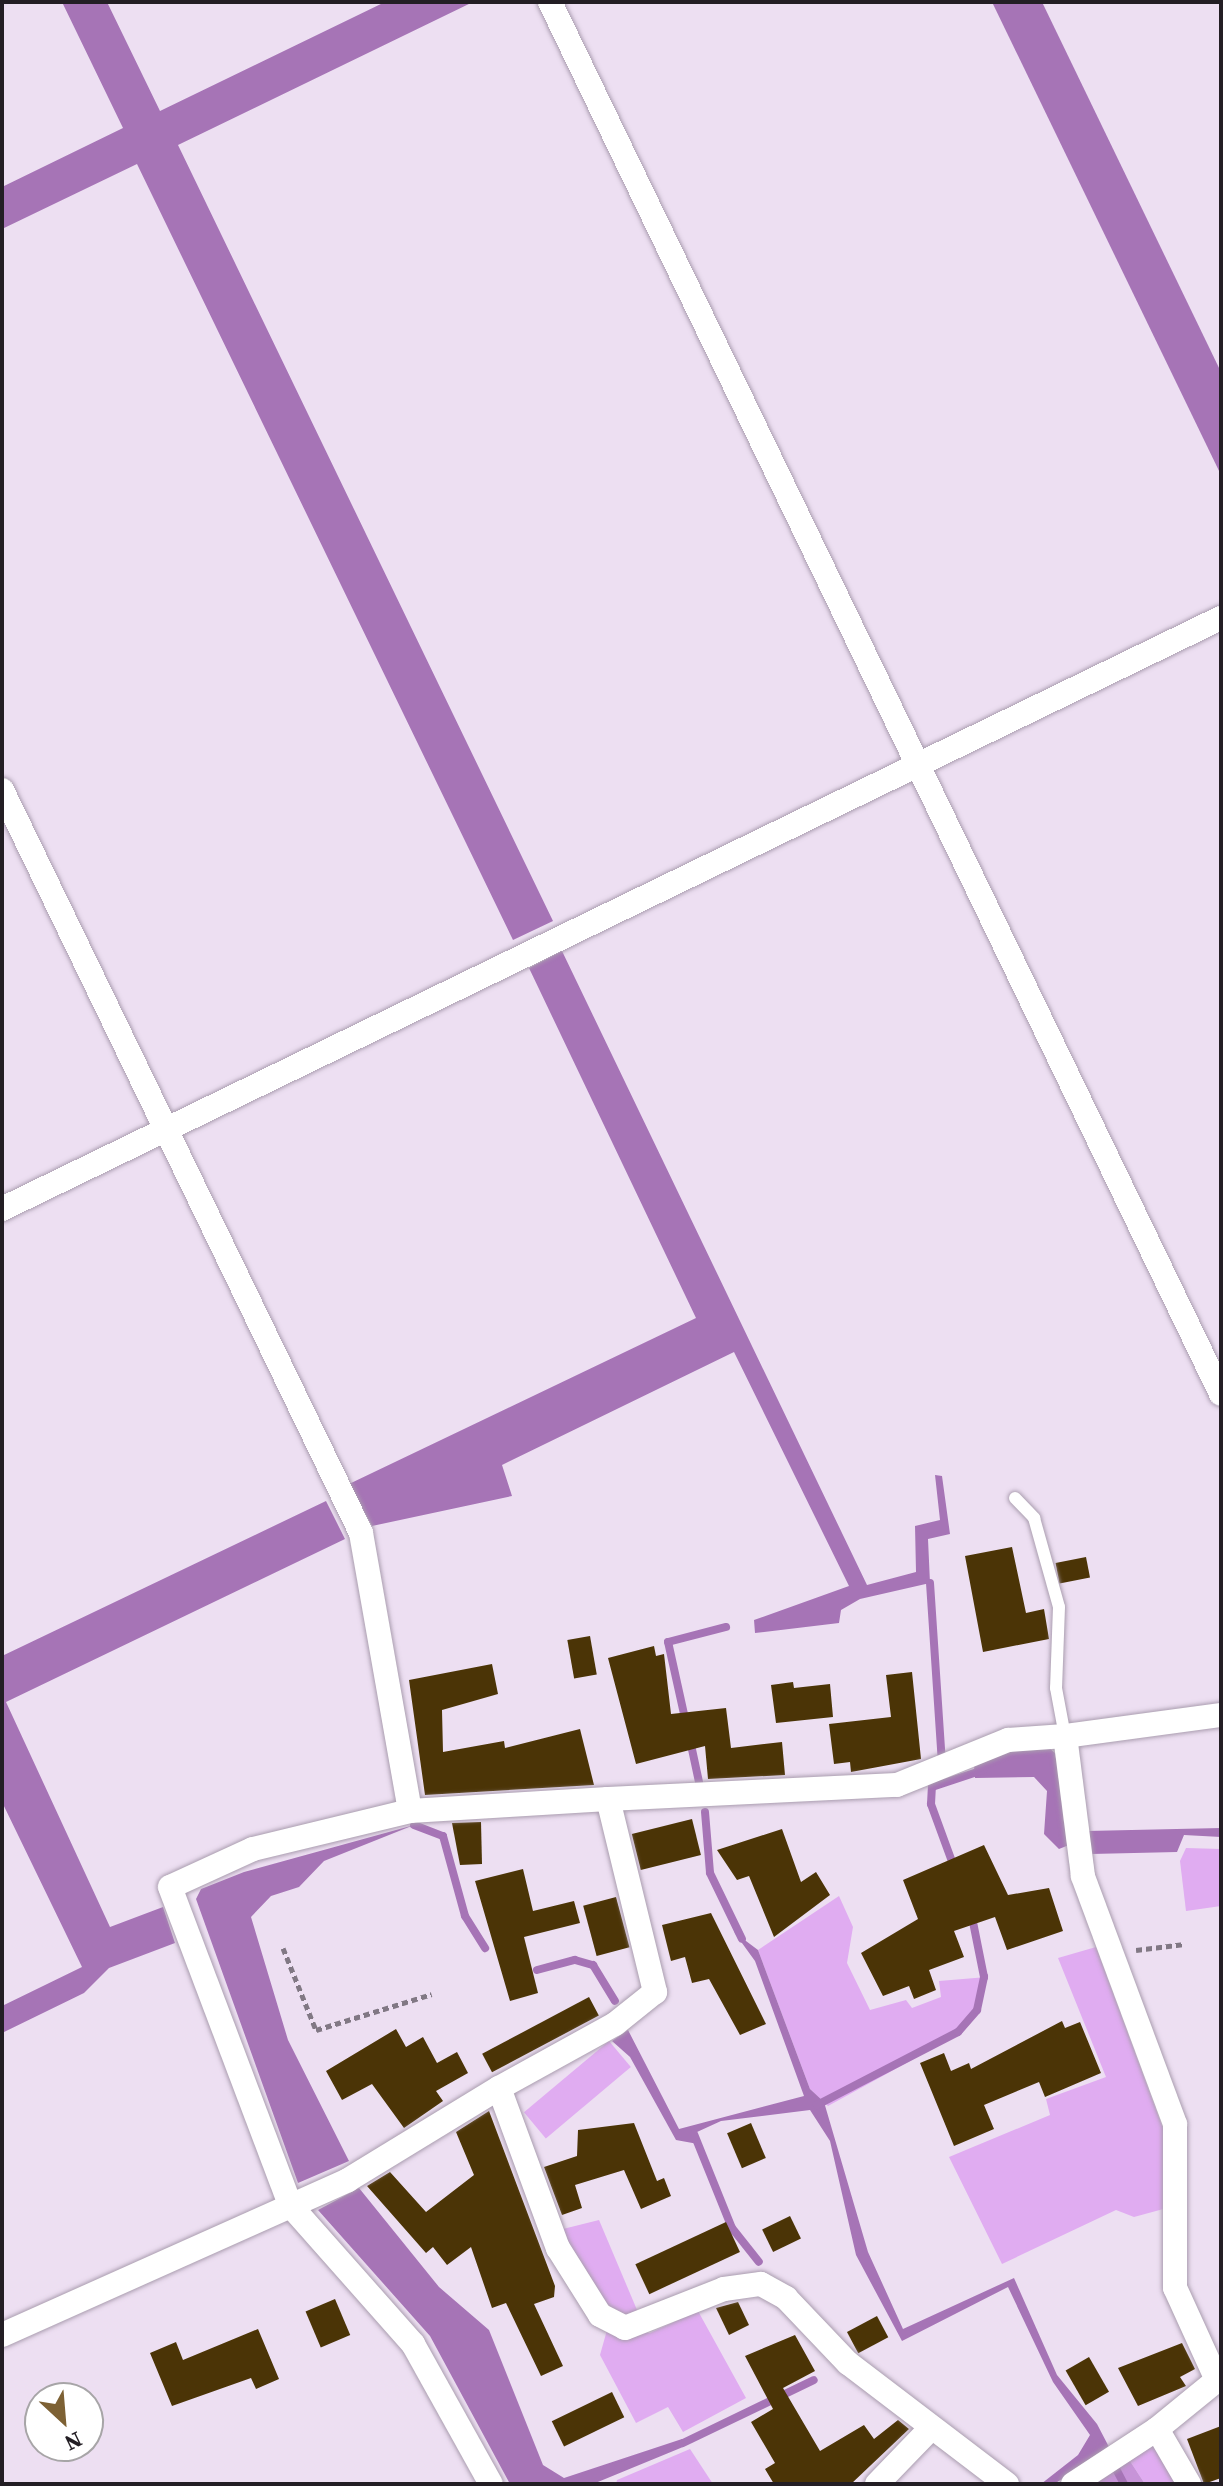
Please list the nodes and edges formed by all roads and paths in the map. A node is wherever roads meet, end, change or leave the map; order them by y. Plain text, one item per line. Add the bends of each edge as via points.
1 (550, 2) edge
2 (1221, 618) edge
3 (918, 764) junction
4 (2, 790) edge
5 (166, 1130) junction
6 (2, 1209) edge
7 (1221, 1394) edge
8 (1015, 1498) dead end
9 (1221, 1715) edge
10 (1065, 1736) junction
11 (608, 1799) junction
12 (410, 1811) junction
13 (1185, 1944) dead end
14 (283, 1948) dead end
15 (1107, 1950) junction
16 (432, 1994) dead end
17 (499, 2088) junction
18 (290, 2205) junction
19 (2, 2335) edge
20 (1219, 2379) edge
21 (931, 2428) junction
22 (1157, 2429) junction
23 (491, 2484) edge
24 (877, 2484) edge
25 (1007, 2484) edge
26 (1073, 2484) edge
27 (1189, 2484) edge

1 - 3 street
2 - 3 street
3 - 5 street
3 - 7 street
4 - 5 street
5 - 6 street
5 - 12 street via 361,1533
8 - 10 lane via 1034,1518 1059,1607 1056,1688
9 - 10 street
10 - 11 street via 1008,1740 897,1785
10 - 15 street via 1077,1845
11 - 12 street
11 - 17 street via 655,1992 615,2024
12 - 18 street via 253,1849 170,1887
13 - 15 path
14 - 16 path via 316,2030
15 - 20 street via 1175,2124 1175,2288
17 - 18 street via 348,2180
17 - 21 street via 558,2248 600,2315 625,2328 724,2289 761,2284
18 - 19 street
18 - 23 street via 413,2344
20 - 22 street
21 - 24 street
21 - 25 street
22 - 26 street
22 - 27 street

